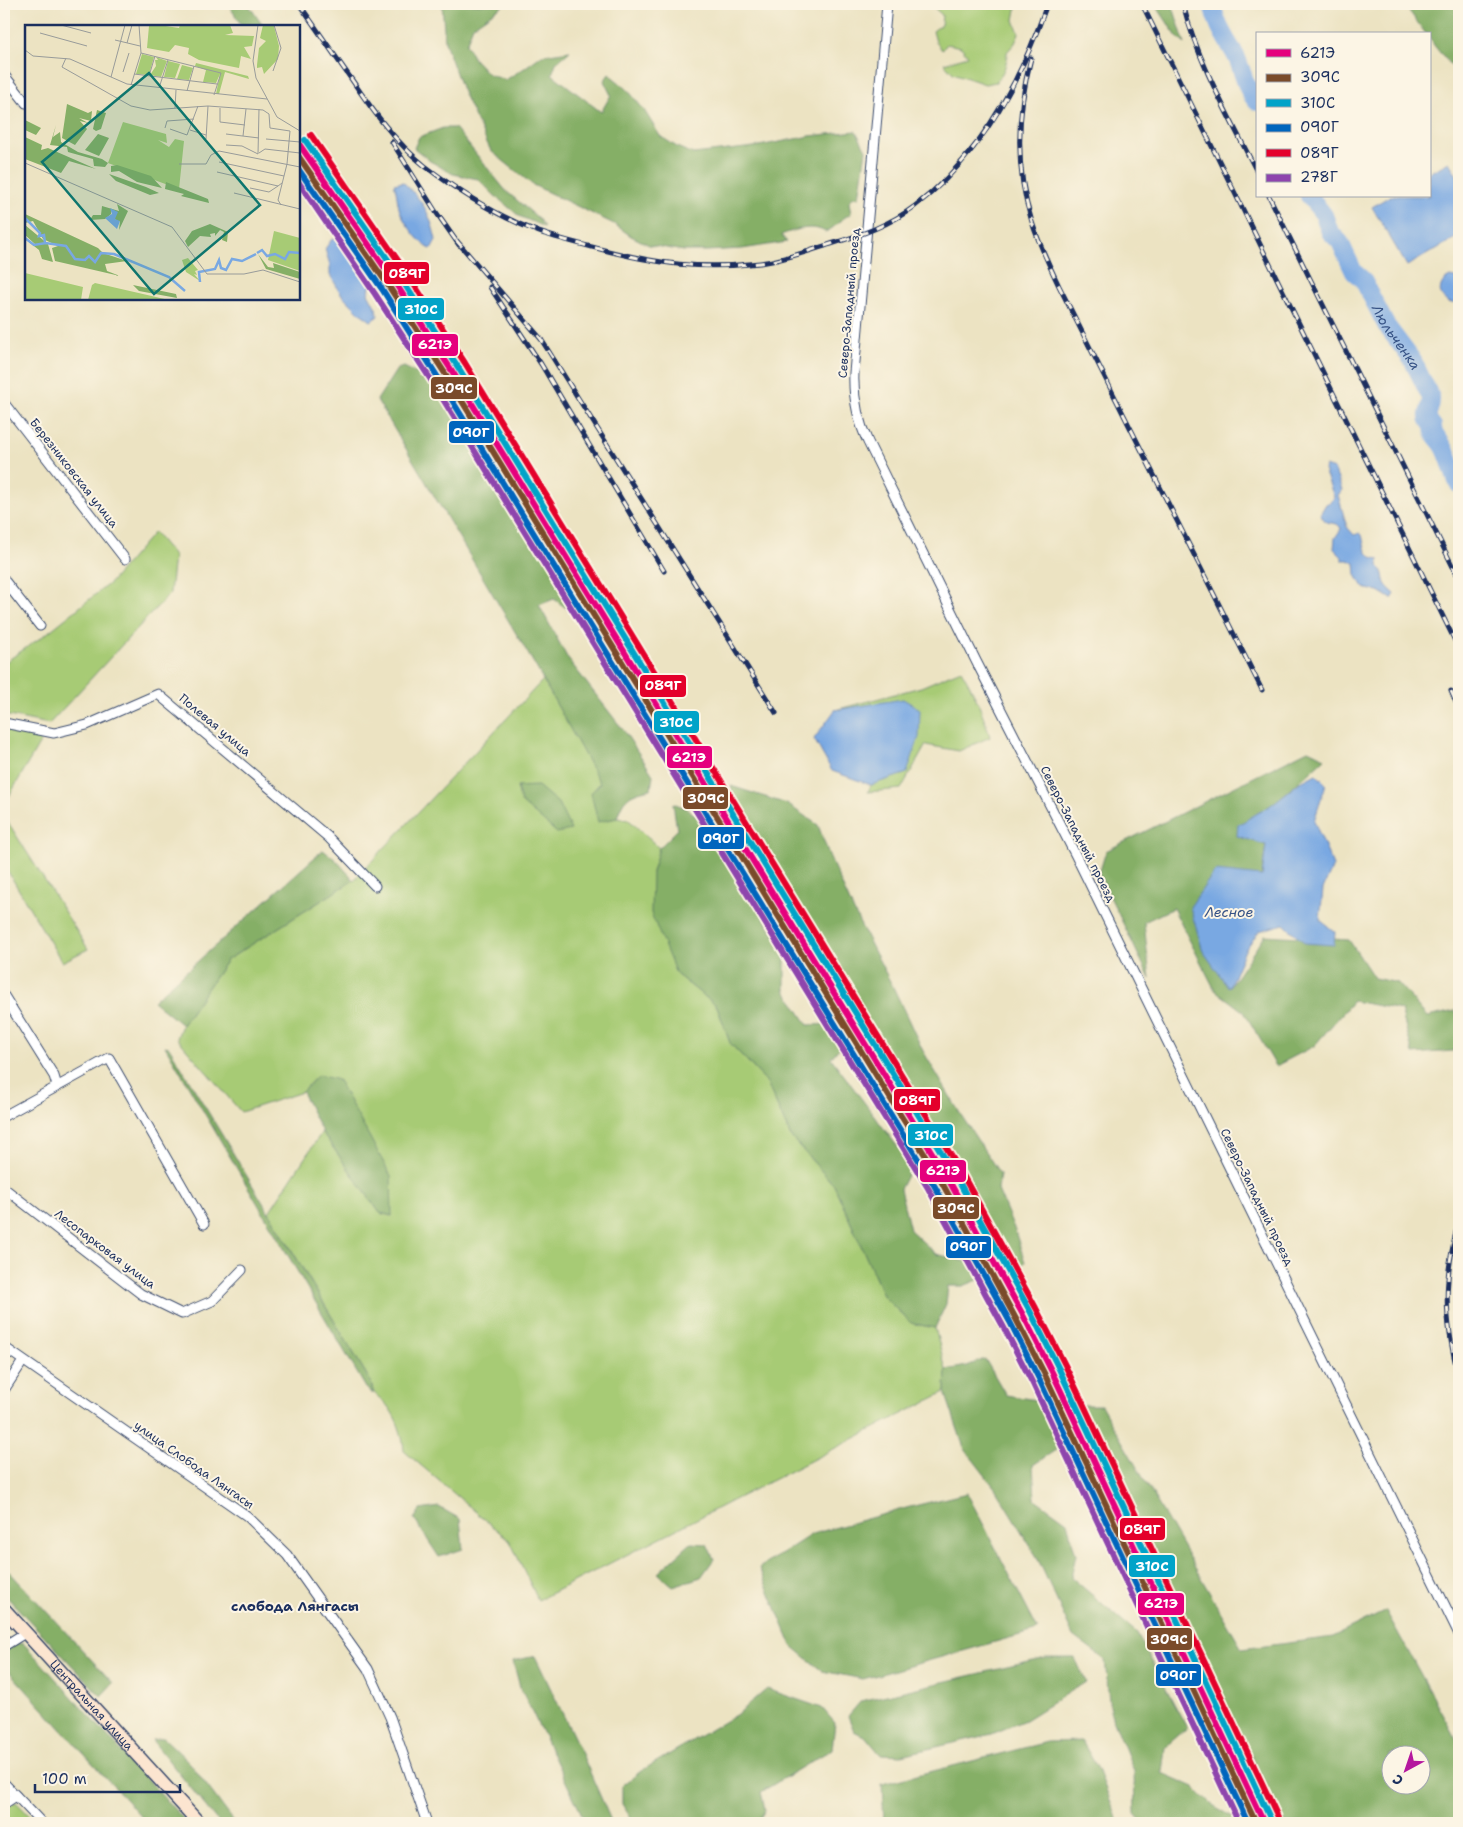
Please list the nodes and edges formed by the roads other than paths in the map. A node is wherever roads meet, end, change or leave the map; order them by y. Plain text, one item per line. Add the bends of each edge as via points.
1 (887, 4) edge
2 (4, 75) edge
3 (25, 103) edge
4 (4, 403) edge
5 (125, 559) dead end
6 (4, 580) edge
7 (40, 626) dead end
8 (4, 723) edge
9 (375, 886) dead end
10 (4, 996) edge
11 (57, 1086) junction
12 (4, 1116) edge
13 (4, 1188) edge
14 (204, 1224) dead end
15 (242, 1270) dead end
16 (4, 1347) edge
17 (23, 1360) junction
18 (4, 1390) edge
19 (4, 1609) edge
20 (26, 1633) junction
21 (1459, 1634) edge
22 (4, 1646) edge
23 (4, 1783) edge
24 (16, 1796) junction
25 (4, 1804) edge
26 (42, 1823) edge
27 (199, 1823) edge
28 (427, 1823) edge

1 - 21 street, Северо-Западный проезд via 854,373 859,420
2 - 3 street
4 - 5 street, Березниковская улица
6 - 7 street
8 - 9 street, Полевая улица via 54,733 87,725 158,694 328,837
10 - 11 street
11 - 12 street
11 - 14 street via 109,1058
13 - 15 street, Лесопарковая улица via 141,1294 182,1314 212,1301
16 - 17 street, улица Слобода Лянгасы
17 - 18 street
17 - 28 street, улица Слобода Лянгасы via 247,1516 287,1555 368,1669 390,1717
19 - 20 street, Центральная улица
20 - 22 street
20 - 27 street, Центральная улица
23 - 24 street
24 - 25 street
24 - 26 street

